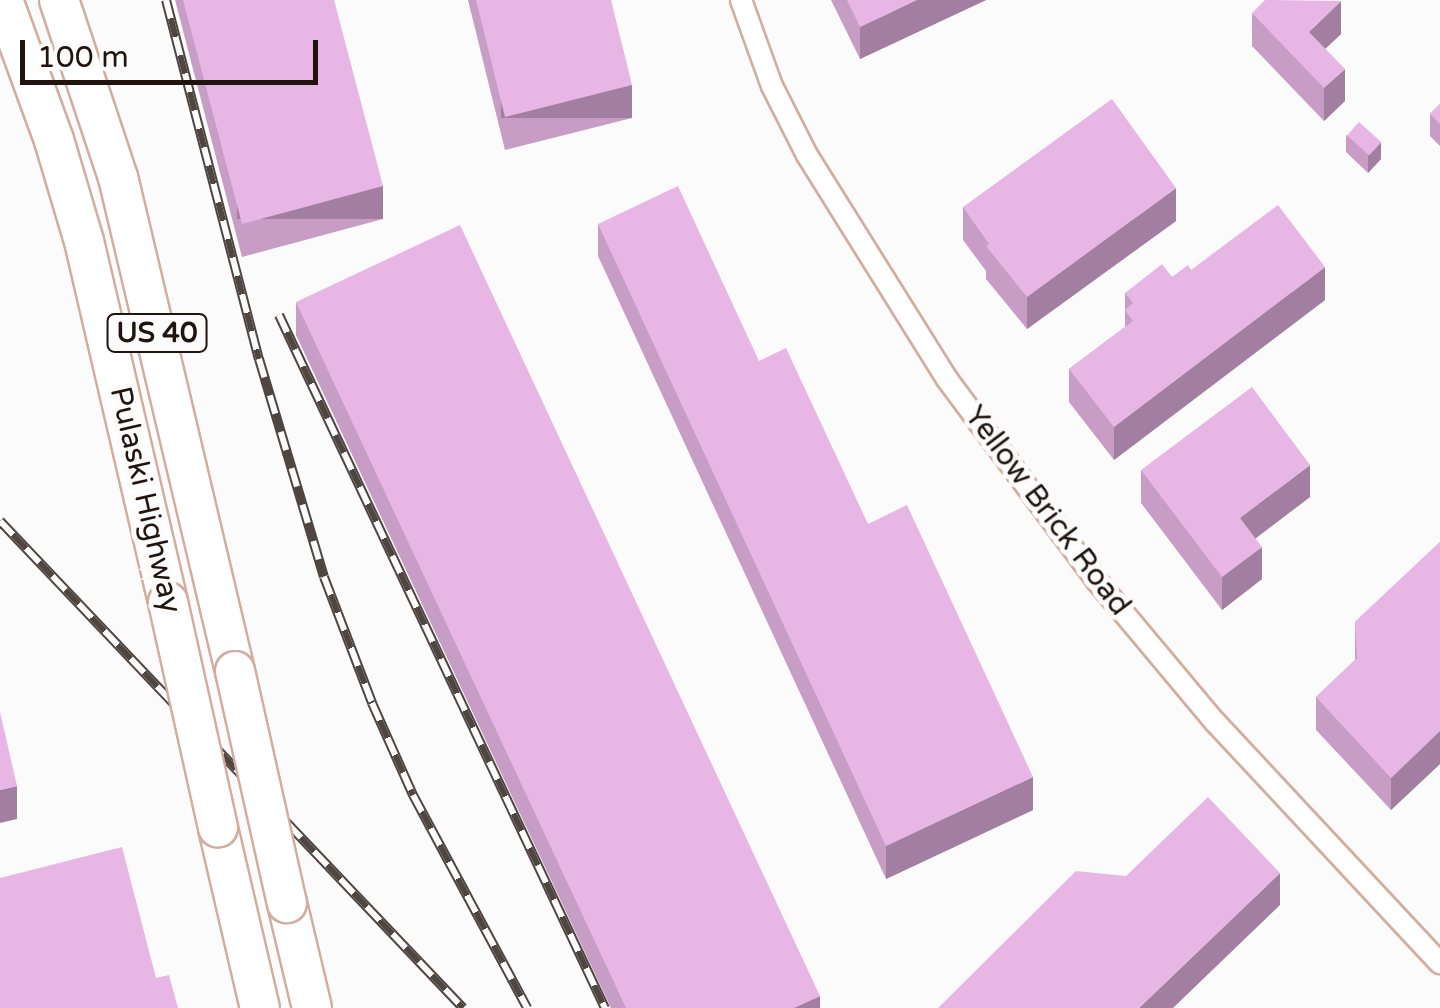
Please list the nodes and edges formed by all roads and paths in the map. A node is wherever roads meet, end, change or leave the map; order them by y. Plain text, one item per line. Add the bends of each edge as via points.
1 (3, 0) edge
2 (59, 0) edge
3 (741, 0) edge
4 (1440, 963) edge
5 (260, 1008) edge
6 (312, 1008) edge

1 - 5 highway, Pulaski Highway / US 40, bridge via 84,241
2 - 6 highway, Pulaski Highway / US 40, bridge via 122,194
3 - 4 street, Yellow Brick Road via 772,86 807,154 946,379 1204,709

